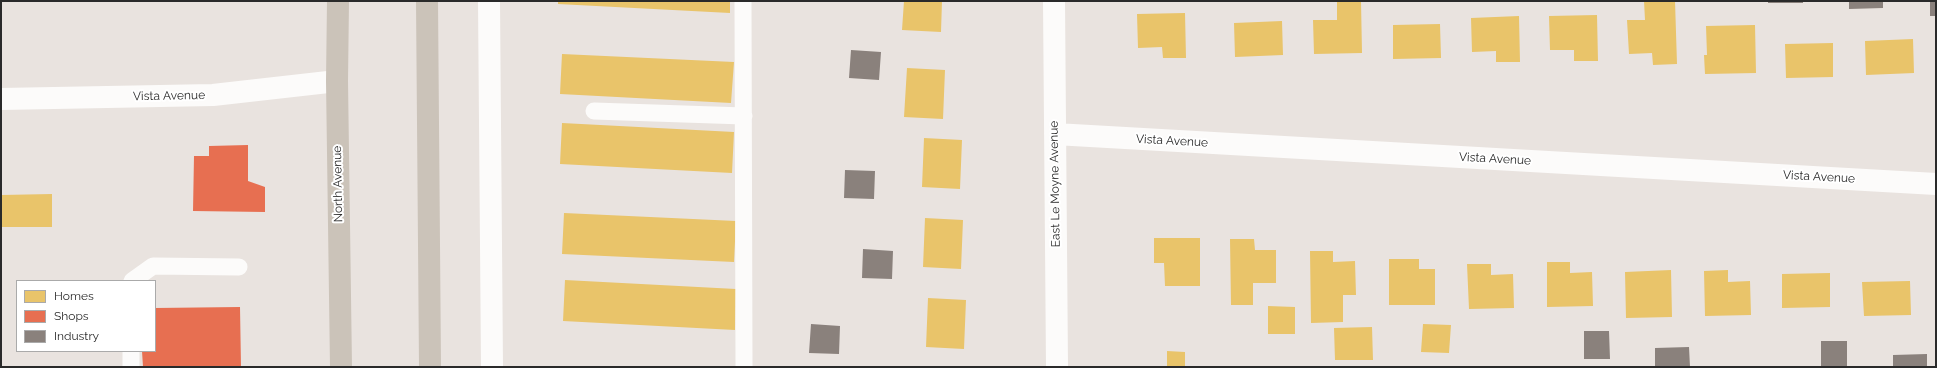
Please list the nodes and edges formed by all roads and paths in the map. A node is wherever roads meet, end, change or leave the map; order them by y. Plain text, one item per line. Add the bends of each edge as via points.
1 (338, 1) edge
2 (427, 1) edge
3 (489, 1) edge
4 (743, 1) edge
5 (1054, 1) edge
6 (337, 81) junction
7 (1, 99) edge
8 (594, 112) dead end
9 (744, 116) junction
10 (1055, 134) junction
11 (1936, 184) edge
12 (240, 267) dead end
13 (133, 280) edge
14 (131, 352) edge
15 (131, 367) edge
16 (341, 367) edge
17 (430, 367) edge
18 (492, 367) edge
19 (744, 367) edge
20 (1057, 367) edge

1 - 6 main road, North Avenue
2 - 17 main road
3 - 18 street
4 - 9 lane
5 - 10 street, East Le Moyne Avenue
6 - 7 street, Vista Avenue via 213,95
6 - 16 main road, North Avenue
8 - 9 lane
9 - 19 lane
10 - 11 street, Vista Avenue
10 - 20 street, East Le Moyne Avenue
12 - 13 lane via 153,266
14 - 15 lane

